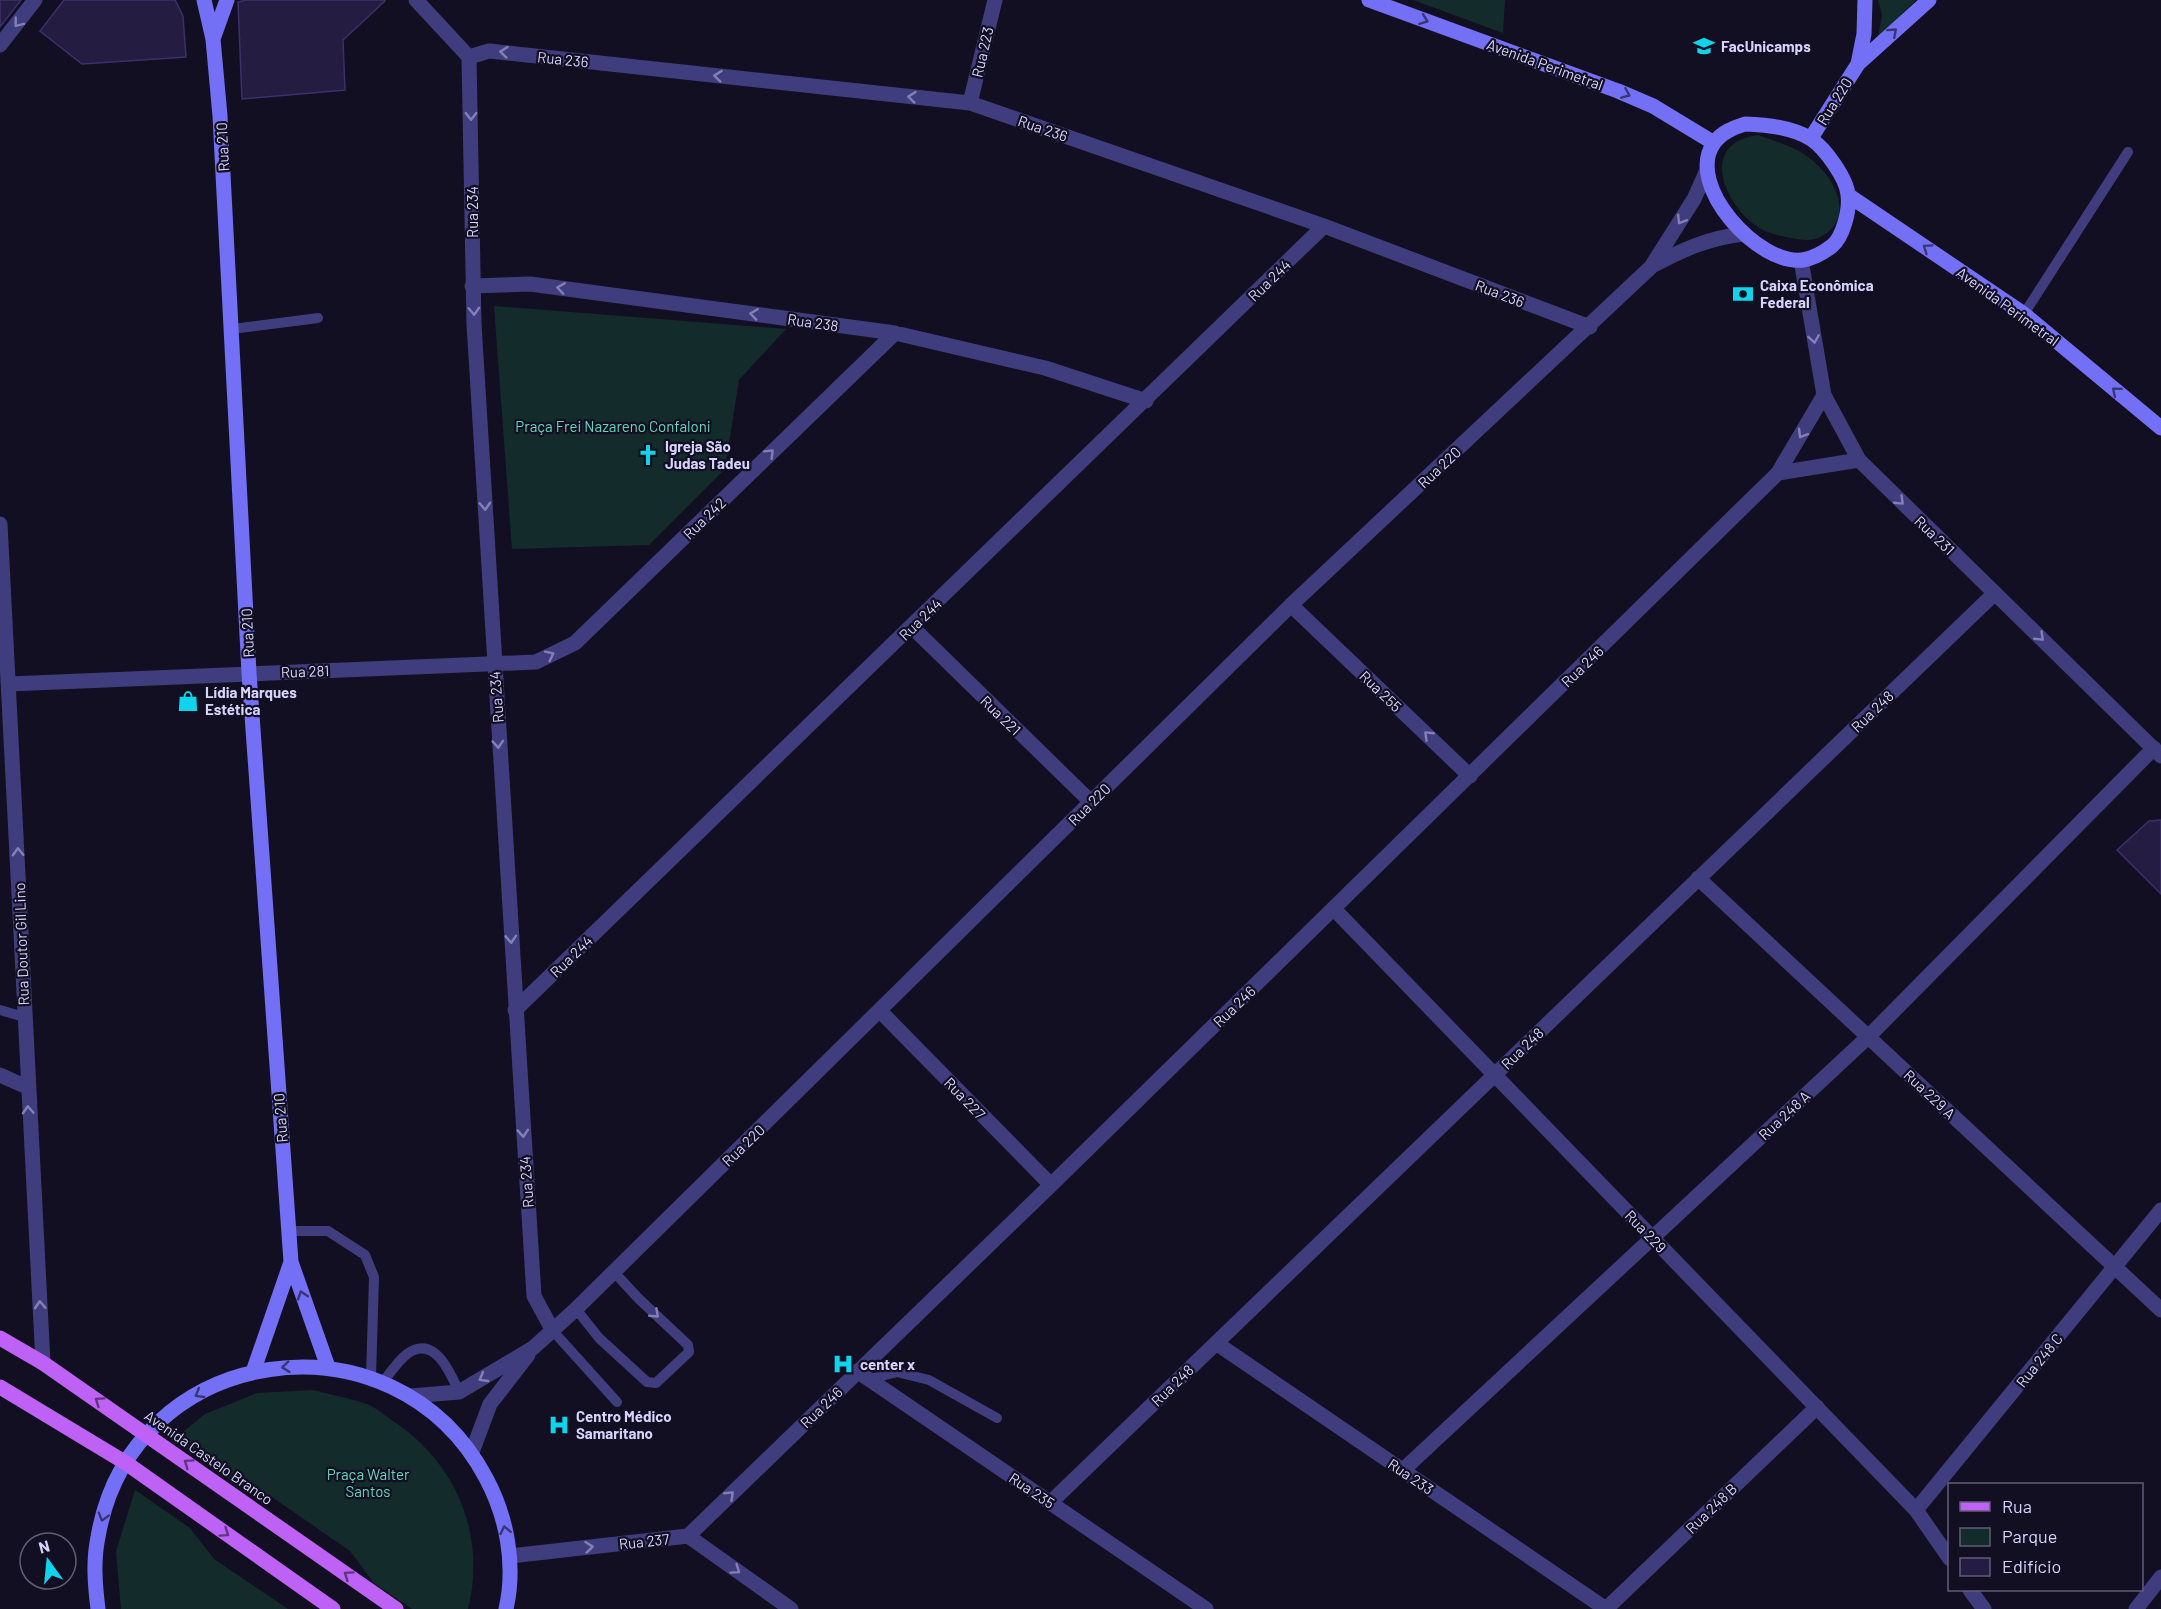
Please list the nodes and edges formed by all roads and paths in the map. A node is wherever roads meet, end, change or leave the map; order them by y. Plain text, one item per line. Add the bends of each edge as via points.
1 (35, 0) edge
2 (204, 0) edge
3 (227, 0) edge
4 (416, 0) edge
5 (995, 0) edge
6 (1369, 0) edge
7 (1865, 0) edge
8 (1929, 0) edge
9 (213, 39) junction
10 (0, 45) edge
11 (469, 57) junction
12 (1858, 64) junction
13 (970, 103) junction
14 (1811, 138) junction
15 (1714, 143) junction
16 (2128, 152) dead end
17 (1707, 171) junction
18 (1848, 195) junction
19 (1324, 226) junction
20 (1743, 234) junction
21 (1802, 260) junction
22 (1651, 267) junction
23 (472, 286) junction
24 (2024, 314) junction
25 (318, 318) dead end
26 (1590, 327) junction
27 (232, 329) junction
28 (895, 333) junction
29 (1824, 395) junction
30 (1146, 401) junction
31 (2161, 428) edge
32 (1859, 460) junction
33 (1779, 473) junction
34 (0, 524) edge
35 (1, 550) edge
36 (1995, 593) junction
37 (1291, 605) junction
38 (912, 627) junction
39 (494, 664) junction
40 (249, 673) junction
41 (9, 684) junction
42 (2158, 752) edge
43 (7, 769) edge
44 (1470, 776) junction
45 (1091, 802) junction
46 (1698, 878) junction
47 (1334, 909) junction
48 (0, 1010) edge
49 (515, 1010) junction
50 (880, 1011) junction
51 (24, 1017) junction
52 (1868, 1037) junction
53 (1494, 1074) junction
54 (0, 1075) edge
55 (27, 1087) junction
56 (1051, 1185) junction
57 (2161, 1210) edge
58 (288, 1231) junction
59 (1653, 1238) junction
60 (291, 1262) junction
61 (2115, 1267) junction
62 (614, 1272) junction
63 (576, 1310) junction
64 (2161, 1310) edge
65 (553, 1331) junction
66 (0, 1338) edge
67 (1216, 1343) junction
68 (533, 1348) junction
69 (43, 1363) junction
70 (328, 1367) junction
71 (253, 1372) junction
72 (863, 1375) junction
73 (377, 1380) junction
74 (0, 1387) edge
75 (459, 1392) junction
76 (411, 1396) junction
77 (617, 1402) dead end
78 (1816, 1407) junction
79 (997, 1418) dead end
80 (147, 1436) junction
81 (472, 1452) junction
82 (126, 1463) junction
83 (1403, 1470) junction
84 (1050, 1503) junction
85 (1916, 1510) junction
86 (688, 1536) junction
87 (1948, 1555) edge
88 (510, 1556) junction
89 (2161, 1577) edge
90 (1972, 1591) edge
91 (98, 1609) edge
92 (333, 1609) edge
93 (396, 1609) edge
94 (506, 1609) edge
95 (792, 1609) edge
96 (1206, 1609) edge
97 (1606, 1609) edge
98 (1984, 1609) edge
99 (2136, 1609) edge

1 -> 10 street
2 - 9 street, Rua 210
3 - 9 street, Rua 210
4 - 11 street
5 - 13 street, Rua 223
6 -> 15 street, Avenida Perimetral via 1618,91 1653,106
7 - 12 street, Rua 220
12 -> 8 street, Rua 220
9 - 27 street, Rua 210
13 -> 11 street, Rua 236 via 489,51
11 -> 23 street, Rua 234
12 - 14 street, Rua 220
13 - 19 street, Rua 236
14 - 15 street via 1768,125 1745,124 1727,131
14 - 18 street via 1824,150
15 - 17 street
16 - 24 lane
17 - 20 street via 1722,208
17 -> 22 street, Rua 220
18 - 21 street via 1844,225 1835,244 1822,254
24 -> 18 street, Avenida Perimetral
19 - 26 street, Rua 236
19 - 30 street, Rua 244
20 - 21 street via 1780,256
20 - 22 street, Rua 220 via 1714,238
21 -> 29 street, Rua 231
22 - 26 street, Rua 220
28 -> 23 street, Rua 238 via 530,284
23 -> 39 street, Rua 234
31 -> 24 street, Avenida Perimetral
25 - 27 lane
26 - 37 street, Rua 220
27 - 40 street, Rua 210
28 - 30 street, Rua 238 via 1045,368
39 -> 28 street, Rua 242 via 536,662 575,643
29 - 32 street, Rua 231
29 -> 33 street, Rua 246
30 - 38 street, Rua 244
32 - 33 street
32 -> 36 street, Rua 231
33 - 44 street, Rua 246
34 - 35 street, Rua Doutor Gil Lino
35 - 41 street, Rua Doutor Gil Lino
36 -> 42 street, Rua 231
36 - 46 street, Rua 248
44 -> 37 street, Rua 255
37 - 45 street, Rua 220
38 - 45 street, Rua 221
38 - 49 street, Rua 244
39 - 40 street, Rua 281
39 -> 49 street, Rua 234
40 - 41 street, Rua 281
40 - 58 street, Rua 210
41 - 43 street, Rua Doutor Gil Lino
42 - 52 street, Rua 248 A
51 -> 43 street, Rua Doutor Gil Lino
44 - 47 street, Rua 246
45 - 50 street, Rua 220
46 - 52 street, Rua 229 A
46 - 53 street, Rua 248
47 - 53 street, Rua 229
47 - 56 street, Rua 246
48 - 51 lane
49 -> 65 street, Rua 234 via 534,1296
50 - 56 street, Rua 227
50 - 62 street, Rua 220
51 - 55 street, Rua Doutor Gil Lino
52 - 59 street, Rua 248 A
52 - 61 street, Rua 229 A
53 - 59 street, Rua 229
53 - 67 street, Rua 248
54 - 55 street
69 -> 55 street, Rua Doutor Gil Lino
56 - 72 street, Rua 246
57 - 61 street, Rua 248 C
58 - 60 street, Rua 210
58 - 73 lane via 328,1231 365,1255 374,1277
59 - 78 street, Rua 229
59 - 83 street, Rua 248 A
70 -> 60 street, Rua 210
60 - 71 street, Rua 210
61 - 64 street, Rua 229 A
61 - 85 street, Rua 248 C
62 - 63 street, Rua 220
62 -> 63 lane via 688,1345 689,1352 656,1383 647,1382 599,1338
63 - 65 street, Rua 220
65 - 68 street, Rua 220
65 - 77 lane
66 - 69 main road, Avenida Castelo Branco
67 - 83 street, Rua 233
67 - 84 street, Rua 248
68 -> 75 street, Rua 220
68 - 81 street, Rua 220 via 490,1404
80 -> 69 main road, Avenida Castelo Branco
70 -> 71 street via 290,1366
70 - 73 street
71 -> 80 street via 204,1391 177,1407
72 - 79 lane via 897,1372 929,1380
72 - 84 street, Rua 235
86 -> 72 street, Rua 246
73 - 75 lane via 406,1354 415,1349 429,1350 445,1361
73 - 76 street
74 - 82 main road
75 - 76 street, Rua 220
76 - 81 street via 445,1421
78 - 85 street, Rua 229
78 - 97 street, Rua 248 B
80 - 82 street
93 -> 80 main road, Avenida Castelo Branco
88 -> 81 street via 498,1501
82 -> 91 street via 108,1498 98,1536 94,1576
82 -> 92 main road
83 - 97 street, Rua 233
84 - 96 street, Rua 235
85 - 87 street, Rua 229
88 -> 86 street, Rua 237
86 -> 95 street, Rua 237
88 - 94 street
89 - 99 street
90 - 98 street

